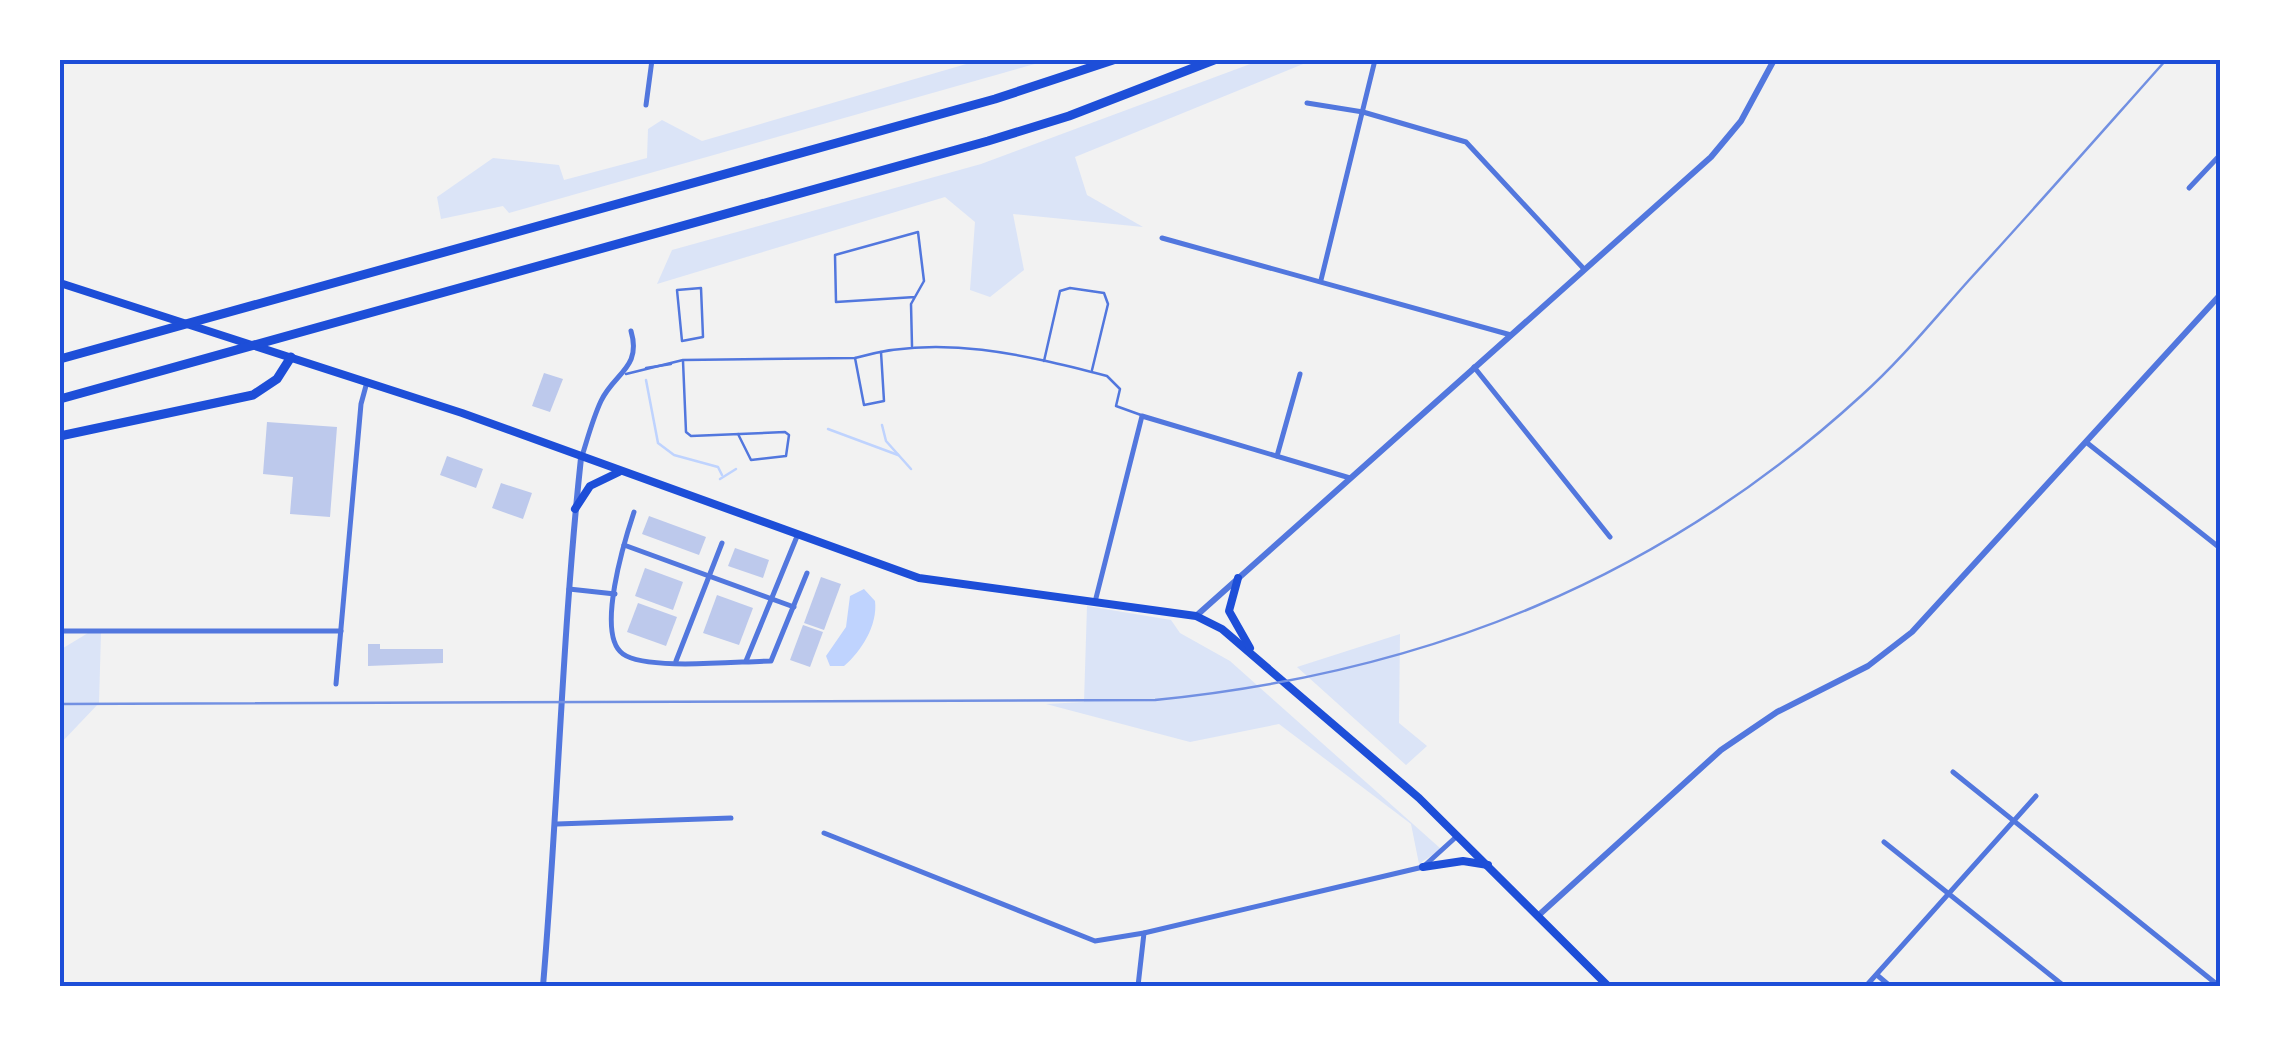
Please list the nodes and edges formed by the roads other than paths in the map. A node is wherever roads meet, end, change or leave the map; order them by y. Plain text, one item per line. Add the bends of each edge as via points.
1 (652, 60) edge
2 (1113, 60) edge
3 (1214, 60) edge
4 (1375, 60) edge
5 (1774, 60) edge
6 (1307, 103) dead end
7 (646, 105) dead end
8 (1363, 112) junction
9 (2220, 155) edge
10 (2189, 188) dead end
11 (1162, 238) dead end
12 (1584, 269) junction
13 (1321, 281) junction
14 (60, 282) edge
15 (2220, 295) edge
16 (915, 297) junction
17 (630, 331) dead end
18 (1511, 334) junction
19 (682, 340) joint
20 (912, 348) junction
21 (880, 351) junction
22 (291, 357) junction
23 (855, 358) junction
24 (60, 359) edge
25 (683, 360) junction
26 (1044, 361) junction
27 (1474, 367) junction
28 (1092, 372) junction
29 (626, 374) junction
30 (1300, 374) dead end
31 (367, 382) junction
32 (60, 398) edge
33 (1142, 416) junction
34 (738, 434) junction
35 (60, 436) edge
36 (2086, 442) junction
37 (1276, 456) junction
38 (580, 458) junction
39 (623, 471) junction
40 (1350, 478) junction
41 (575, 509) junction
42 (634, 512) dead end
43 (798, 534) junction
44 (1610, 537) dead end
45 (722, 543) dead end
46 (624, 545) junction
47 (2220, 548) edge
48 (806, 573) dead end
49 (709, 576) junction
50 (1238, 578) junction
51 (566, 589) junction
52 (616, 594) junction
53 (771, 598) junction
54 (1094, 602) junction
55 (794, 606) junction
56 (1196, 616) junction
57 (60, 631) edge
58 (341, 631) junction
59 (1258, 660) junction
60 (676, 661) junction
61 (746, 661) junction
62 (336, 684) dead end
63 (1952, 772) dead end
64 (2036, 796) dead end
65 (731, 818) dead end
66 (2014, 822) junction
67 (557, 824) junction
68 (824, 833) dead end
69 (1458, 835) junction
70 (1884, 842) dead end
71 (1490, 866) junction
72 (1423, 867) junction
73 (1949, 894) junction
74 (1540, 914) junction
75 (1144, 934) junction
76 (1876, 975) junction
77 (543, 986) edge
78 (1138, 986) edge
79 (1608, 986) edge
80 (1866, 986) edge
81 (1890, 986) edge
82 (2064, 986) edge
83 (2218, 986) edge

1 - 7 street
2 - 24 highway via 976,105
3 - 32 highway via 988,141
4 - 8 street
5 - 12 street via 1741,122 1712,157
6 - 8 street
8 - 12 street via 1466,142
8 - 13 street
9 - 10 street
11 - 13 street
12 - 18 street
13 - 18 street
14 - 22 main road
15 - 36 street
16 - 16 lane via 924,281 918,232 834,254 836,302
16 - 20 lane
17 - 29 street via 635,346
18 - 27 street
19 - 19 lane via 704,337 701,288 676,290
20 - 21 lane
20 - 26 lane via 980,347
21 - 23 lane
21 - 23 lane via 884,401 864,405
22 - 31 main road
22 - 35 highway via 277,379 253,394
23 - 25 lane
25 - 29 lane
25 - 34 lane via 686,432
26 - 28 lane
26 - 28 lane via 1060,291 1104,293 1108,304
27 - 40 street
27 - 44 street
28 - 33 lane via 1120,389 1116,406
29 - 38 street via 607,390
30 - 37 street
31 - 38 main road
31 - 58 street
33 - 37 street
33 - 54 street
34 - 34 lane via 785,432 786,456 751,460
36 - 47 street
36 - 74 street via 1912,632 1868,666 1777,712 1721,750
37 - 40 street
38 - 39 main road
38 - 41 street
39 - 41 main road via 597,480
39 - 43 main road
40 - 50 street
41 - 51 street
42 - 46 street
43 - 53 street
43 - 54 main road via 920,578
45 - 49 street
46 - 49 street
46 - 52 street
48 - 55 street
49 - 53 street
49 - 60 street
50 - 56 street
50 - 59 main road via 1229,611
51 - 52 street
51 - 67 street
52 - 60 street via 611,635 618,650 635,659
53 - 55 street
53 - 61 street
54 - 56 main road
55 - 61 street via 771,661
56 - 59 main road via 1222,628
57 - 58 street
58 - 62 street
59 - 69 main road
60 - 61 street
63 - 66 street
64 - 66 street
65 - 67 street
66 - 73 street
66 - 83 street
67 - 77 street
68 - 75 street via 1068,933 1095,940
69 - 71 main road
69 - 72 street
70 - 73 street
71 - 72 main road
71 - 74 main road
72 - 75 street
73 - 76 street
73 - 82 street
74 - 79 main road
75 - 78 street
76 - 80 street
76 - 81 street

